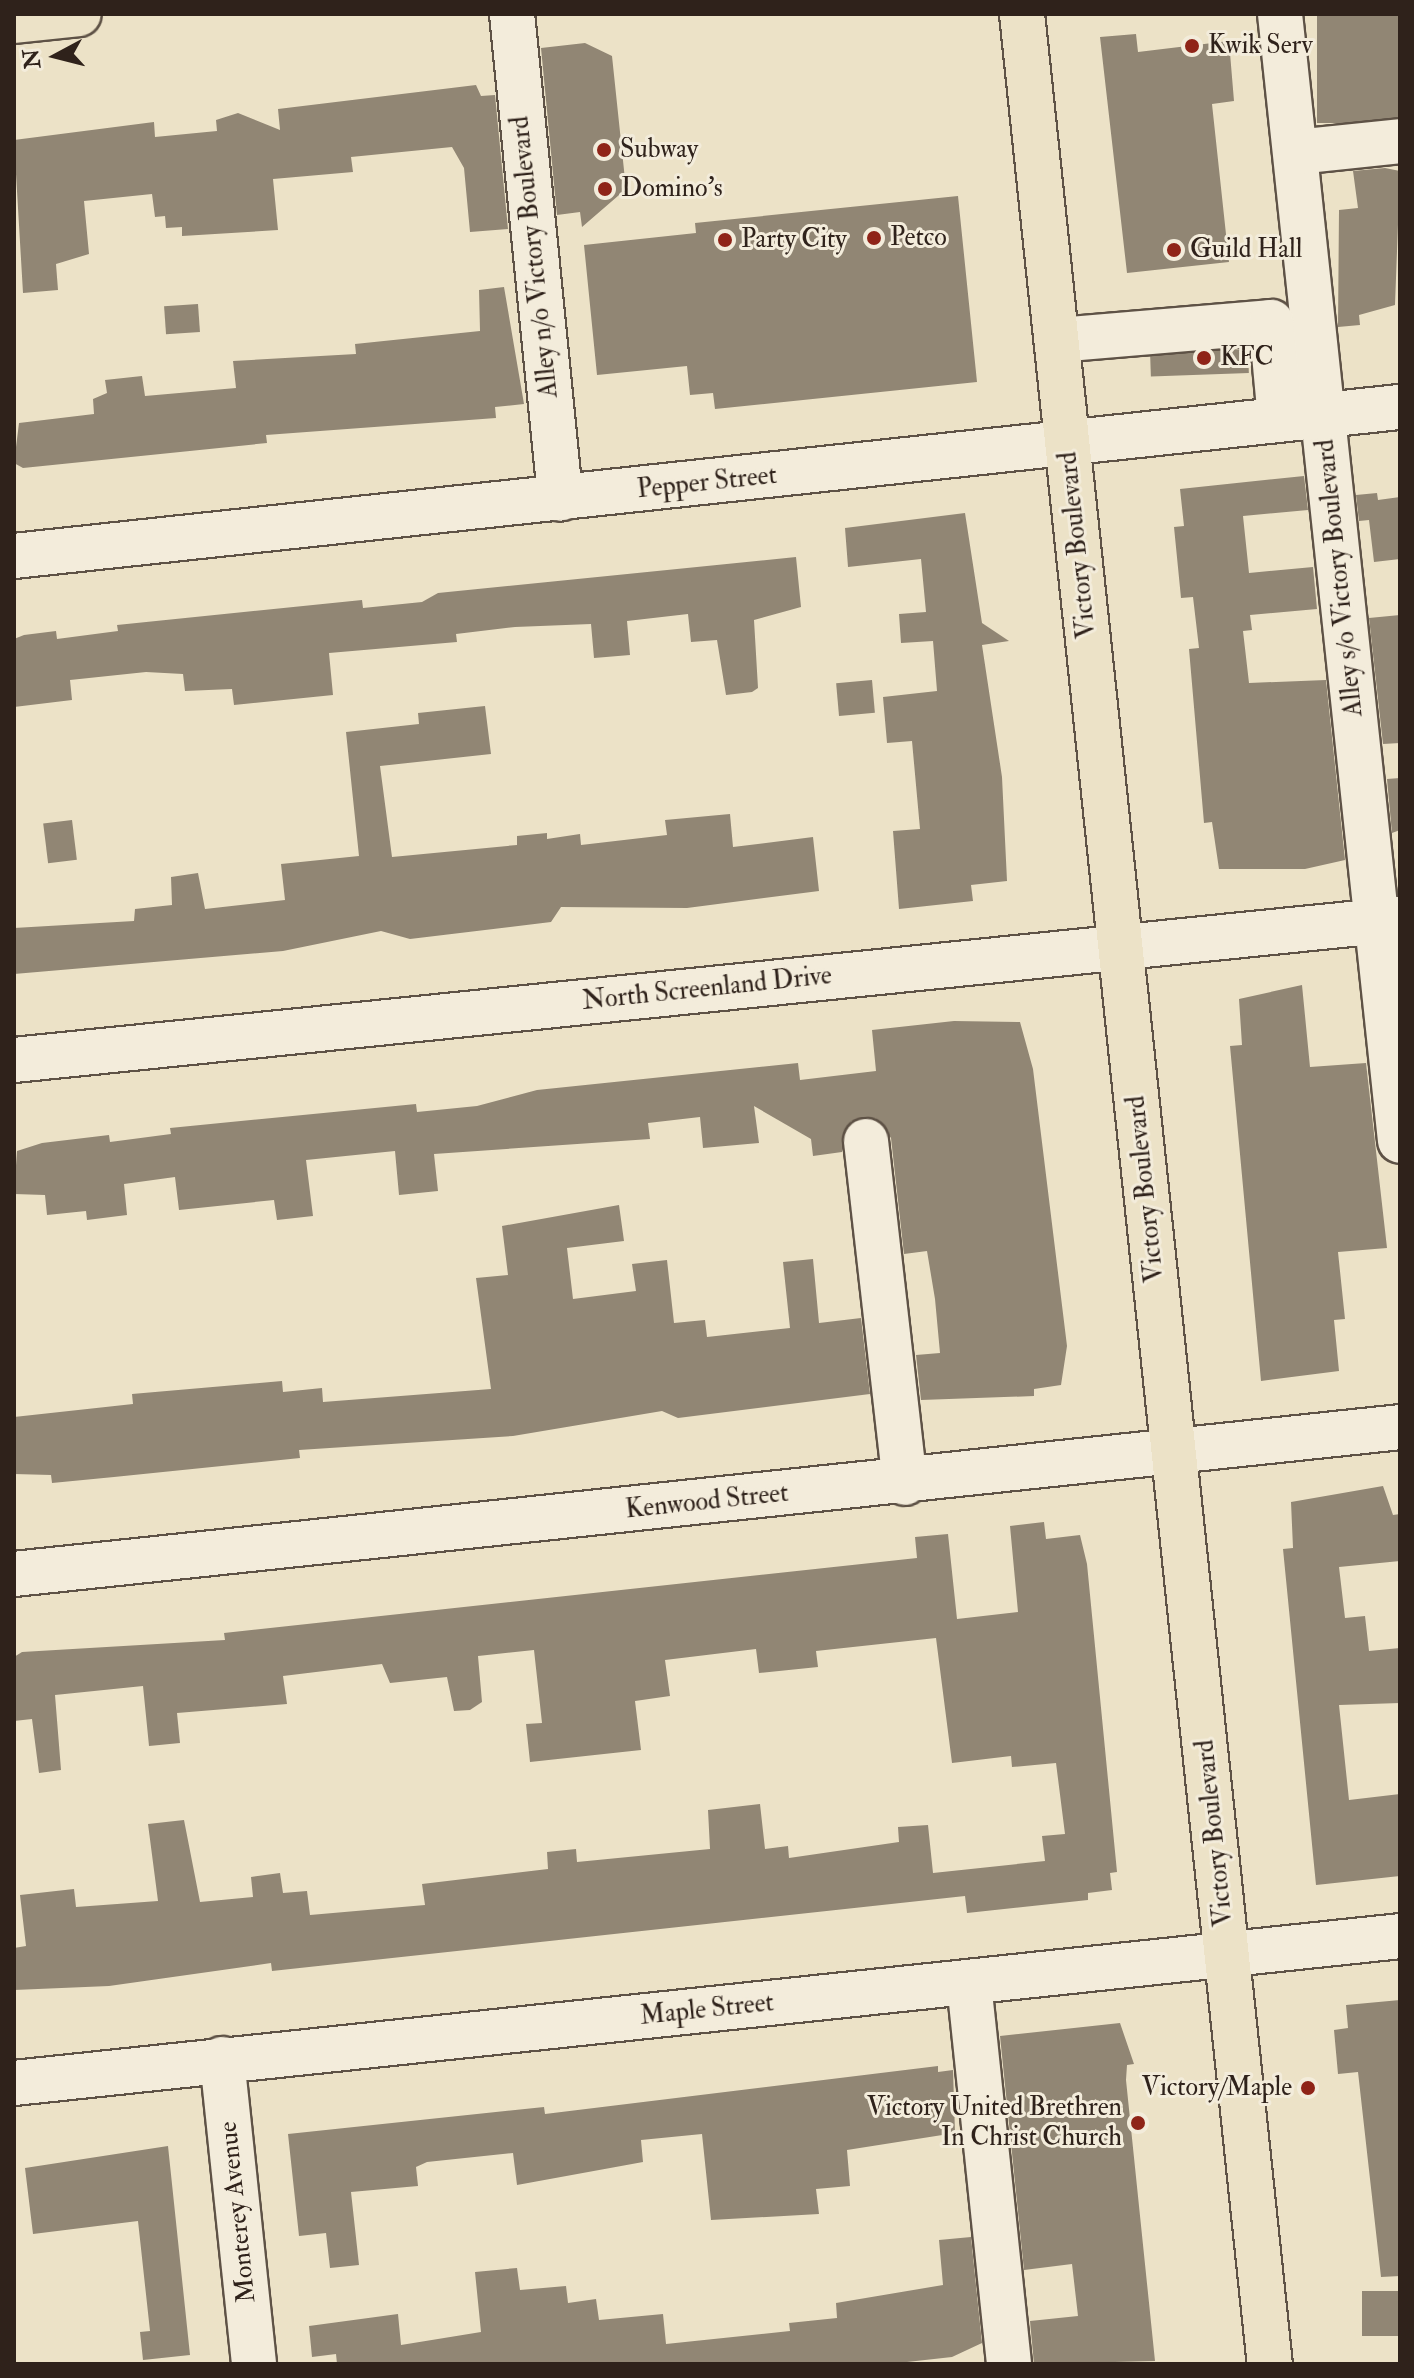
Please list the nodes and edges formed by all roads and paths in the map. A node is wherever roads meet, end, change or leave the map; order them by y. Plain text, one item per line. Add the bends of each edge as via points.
1 (79, 14) edge
2 (512, 14) edge
3 (1022, 14) edge
4 (1280, 14) edge
5 (14, 21) edge
6 (1400, 141) edge
7 (1296, 152) junction
8 (1057, 340) junction
9 (1400, 407) edge
10 (1301, 417) junction
11 (1068, 442) junction
12 (560, 499) junction
13 (14, 556) edge
14 (1388, 920) edge
15 (1121, 947) junction
16 (14, 1060) edge
17 (866, 1141) dead end
18 (1400, 1141) edge
19 (1400, 1427) edge
20 (1173, 1451) junction
21 (905, 1483) junction
22 (14, 1574) edge
23 (1400, 1936) edge
24 (1227, 1955) junction
25 (969, 1983) junction
26 (222, 2059) junction
27 (14, 2083) edge
28 (254, 2364) edge
29 (1009, 2364) edge
30 (1270, 2364) edge

1 - 5 main road
2 - 12 street, Alley n/o Victory Boulevard
3 - 8 main road, Victory Boulevard
4 - 7 street, Alley s/o Victory Boulevard
6 - 7 street
7 - 10 street, Alley s/o Victory Boulevard
8 - 10 street via 1271,322
8 - 11 main road, Victory Boulevard
9 - 10 street, Pepper Street
10 - 11 street, Pepper Street
10 - 14 street, Alley s/o Victory Boulevard
11 - 12 street, Pepper Street
11 - 15 main road, Victory Boulevard
12 - 13 street, Pepper Street
14 - 15 street, North Screenland Drive
14 - 18 street, Alley s/o Victory Boulevard
15 - 16 street, North Screenland Drive
15 - 20 main road, Victory Boulevard
17 - 21 street
19 - 20 street, Kenwood Street
20 - 21 street, Kenwood Street
20 - 24 main road, Victory Boulevard
21 - 22 street, Kenwood Street
23 - 24 street, Maple Street
24 - 25 street, Maple Street
24 - 30 main road, Victory Boulevard
25 - 26 street, Maple Street
25 - 29 street
26 - 27 street, Maple Street
26 - 28 street, Monterey Avenue

